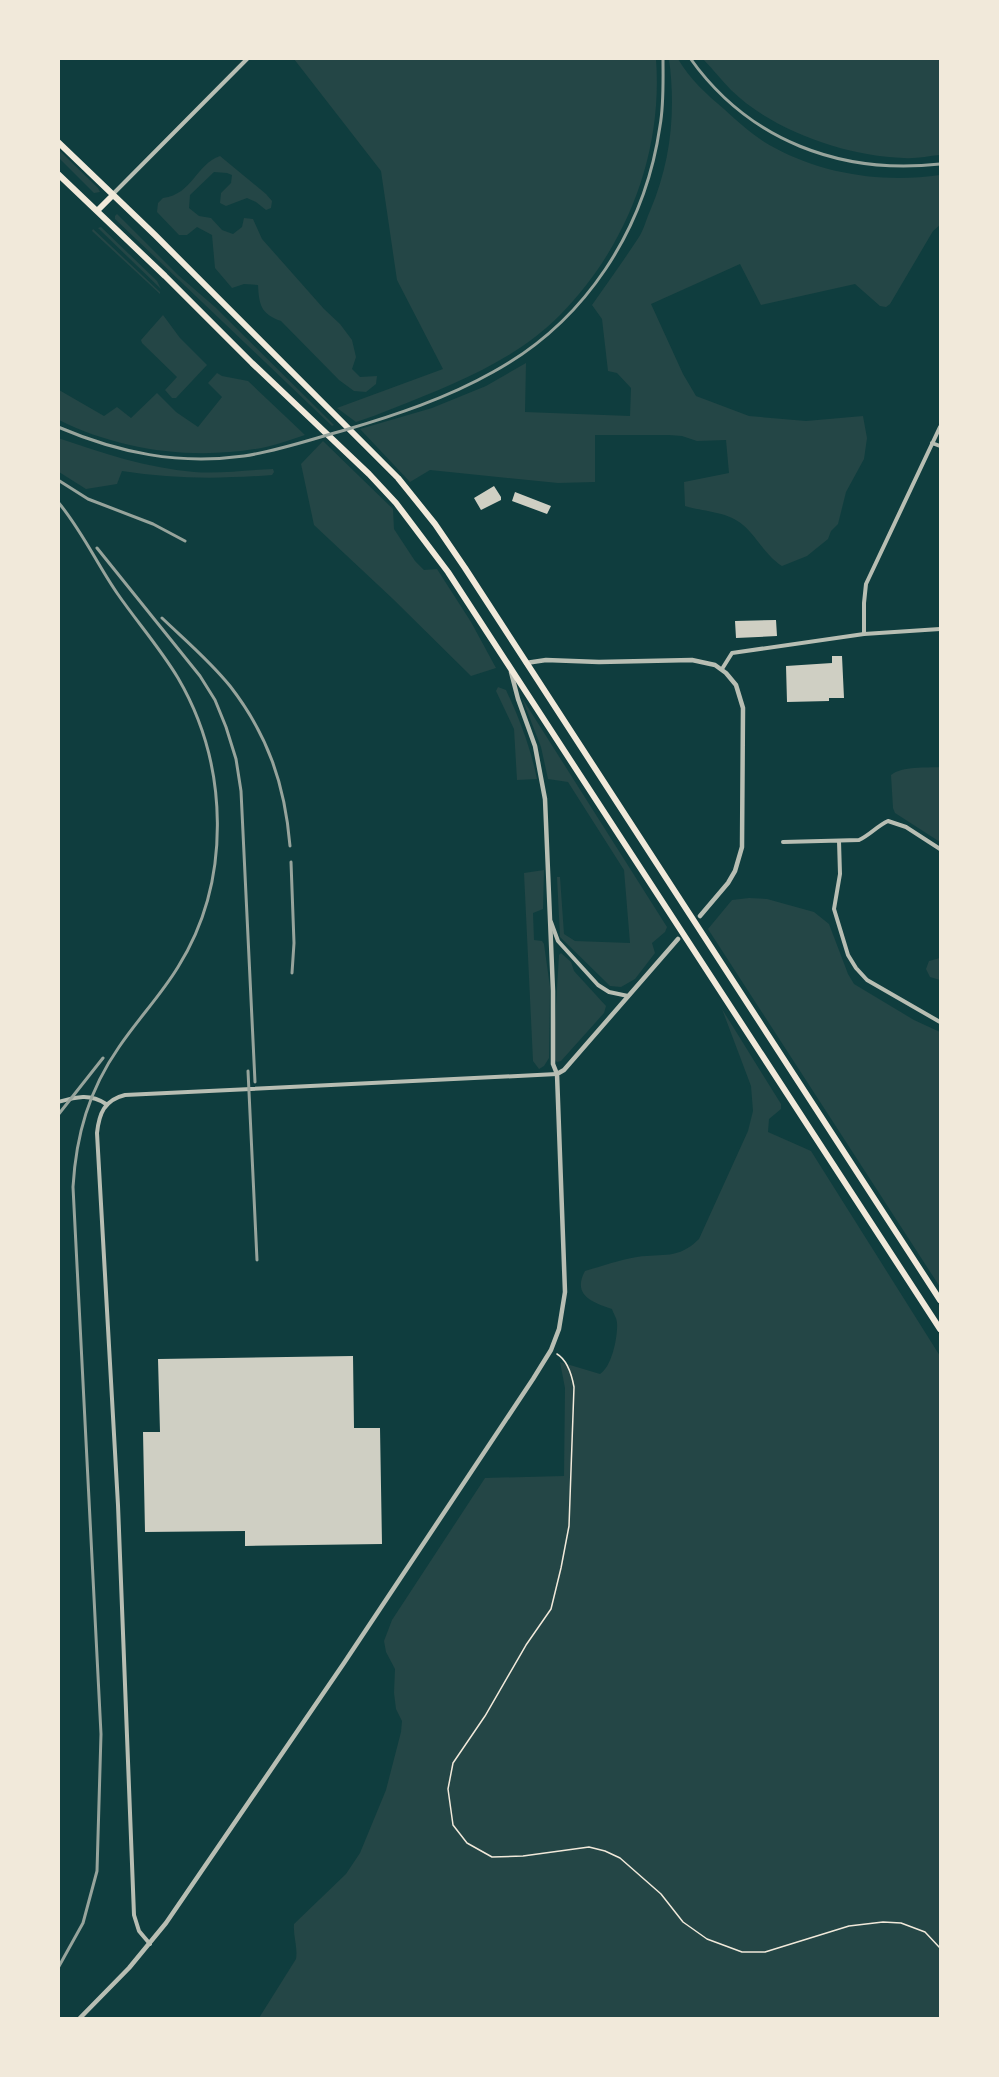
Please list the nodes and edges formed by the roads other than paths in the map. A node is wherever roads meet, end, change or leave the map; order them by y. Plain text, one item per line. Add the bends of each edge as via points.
1 (248, 58) edge
2 (58, 142) edge
3 (58, 174) edge
4 (112, 195) junction
5 (97, 211) junction
6 (940, 427) edge
7 (932, 443) junction
8 (940, 446) edge
9 (940, 629) edge
10 (864, 634) junction
11 (526, 663) junction
12 (509, 666) junction
13 (722, 669) junction
14 (839, 841) junction
15 (783, 842) dead end
16 (940, 849) edge
17 (700, 916) dead end
18 (550, 918) junction
19 (678, 939) dead end
20 (629, 996) junction
21 (940, 1022) edge
22 (557, 1074) junction
23 (58, 1102) edge
24 (106, 1104) junction
25 (940, 1300) edge
26 (940, 1329) edge
27 (150, 1944) junction
28 (80, 2019) edge

1 - 4 street
2 - 4 highway
3 - 5 highway
4 - 5 highway
4 - 11 highway via 398,478 447,542
5 - 12 highway via 396,503 448,572
6 - 7 street
7 - 8 street
7 - 10 street via 866,584
9 - 10 street
10 - 13 street via 732,653
11 - 13 street via 692,660
11 - 25 highway
12 - 18 street via 541,771
12 - 26 highway
13 - 17 street via 736,685 743,708 742,847 728,883
14 - 15 street
14 - 16 street via 859,840 888,821 906,827
14 - 21 street via 840,874 834,909 856,968 867,980
18 - 20 street via 558,941 598,985
18 - 22 street via 553,1064
19 - 20 street
20 - 22 street
22 - 24 street via 125,1095
22 - 27 street via 565,1292 551,1350
23 - 24 street via 91,1096
24 - 27 street via 98,1118 97,1133 118,1505 134,1915 139,1931
27 - 28 street

